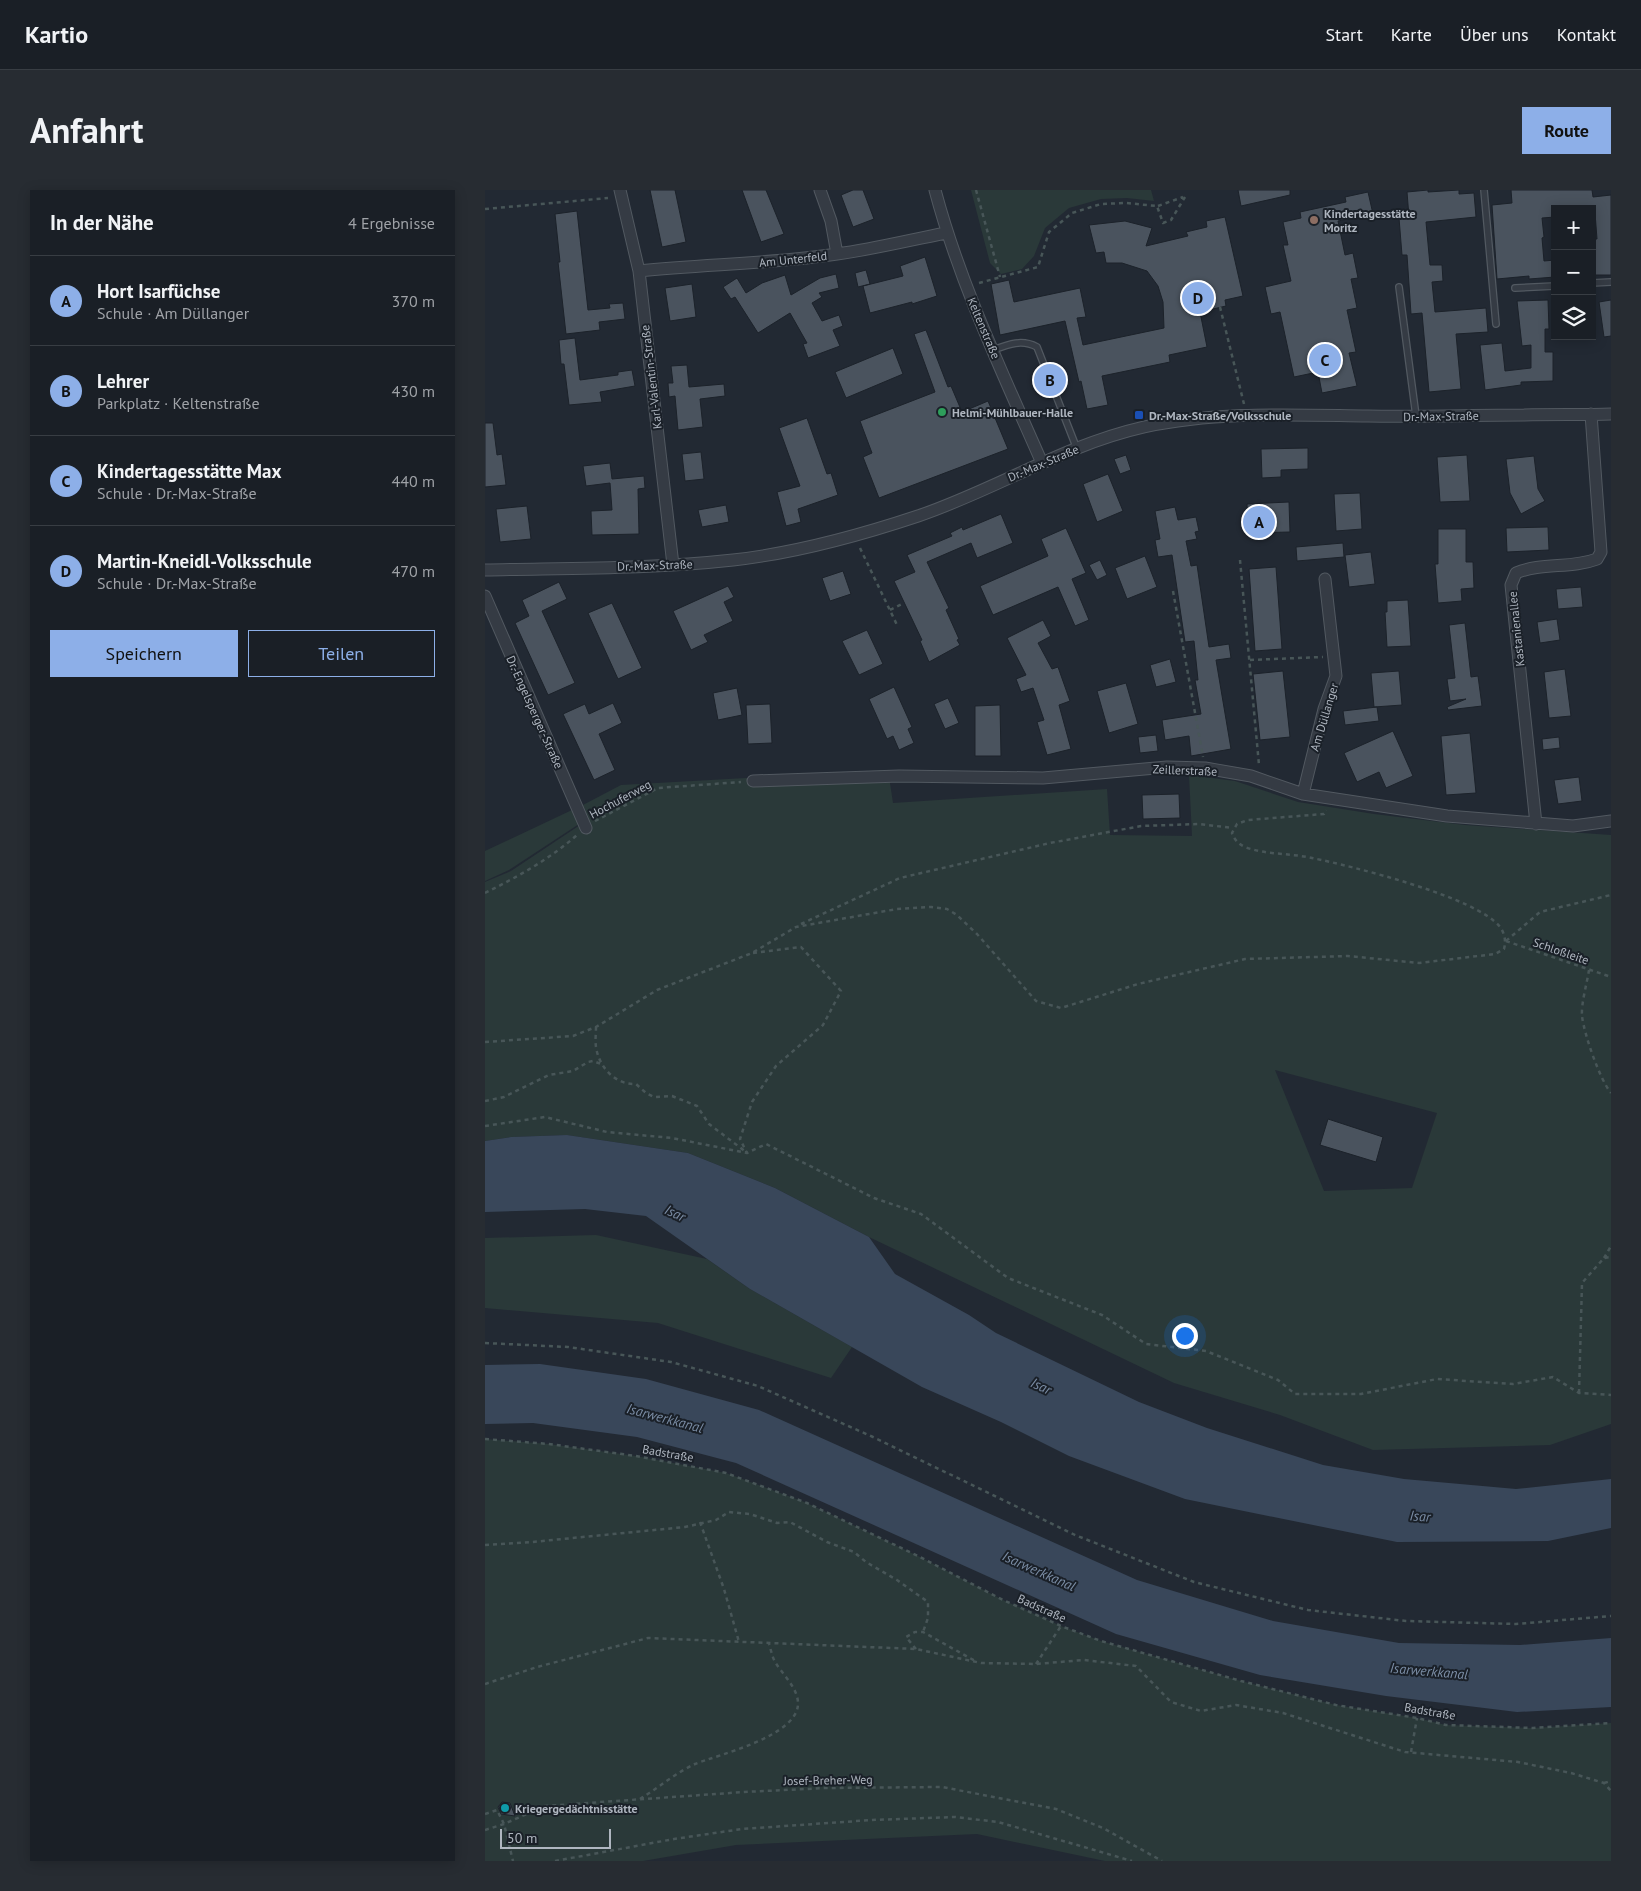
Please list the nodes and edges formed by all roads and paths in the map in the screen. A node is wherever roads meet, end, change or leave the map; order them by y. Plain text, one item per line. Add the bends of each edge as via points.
1 (820, 190) edge
2 (935, 190) edge
3 (976, 190) edge
4 (1484, 190) edge
5 (621, 193) edge
6 (1157, 206) junction
7 (485, 209) edge
8 (946, 233) junction
9 (837, 254) junction
10 (639, 271) junction
11 (1000, 277) junction
12 (990, 280) dead end
13 (1611, 282) edge
14 (1596, 283) edge
15 (1551, 286) edge
16 (1399, 287) dead end
17 (1515, 288) dead end
18 (1220, 307) dead end
19 (1496, 324) dead end
20 (993, 350) junction
21 (1591, 414) junction
22 (1611, 414) edge
23 (1247, 416) junction
24 (1416, 416) junction
25 (1077, 449) junction
26 (1041, 463) junction
27 (853, 536) junction
28 (1240, 560) dead end
29 (673, 565) junction
30 (485, 570) edge
31 (1325, 579) dead end
32 (1173, 591) dead end
33 (485, 596) edge
34 (901, 604) dead end
35 (890, 610) junction
36 (898, 627) dead end
37 (1334, 657) junction
38 (1250, 660) junction
39 (1205, 768) junction
40 (1260, 779) junction
41 (753, 781) joint
42 (1303, 794) junction
43 (1331, 799) junction
44 (1611, 821) edge
45 (1536, 824) junction
46 (586, 828) junction
47 (1233, 828) junction
48 (485, 893) edge
49 (1611, 895) edge
50 (796, 926) junction
51 (1506, 940) junction
52 (751, 953) junction
53 (1589, 970) junction
54 (1611, 977) edge
55 (596, 1027) junction
56 (485, 1042) edge
57 (603, 1065) junction
58 (1611, 1093) edge
59 (485, 1101) edge
60 (485, 1126) edge
61 (747, 1153) junction
62 (1611, 1246) edge
63 (1611, 1257) edge
64 (1604, 1258) junction
65 (485, 1343) edge
66 (1579, 1393) junction
67 (1611, 1395) edge
68 (485, 1439) edge
69 (699, 1522) junction
70 (485, 1545) edge
71 (1611, 1616) edge
72 (1061, 1626) junction
73 (923, 1632) junction
74 (739, 1642) junction
75 (768, 1643) junction
76 (916, 1650) junction
77 (981, 1663) junction
78 (1037, 1664) junction
79 (485, 1684) edge
80 (1417, 1718) junction
81 (1611, 1722) edge
82 (1411, 1752) junction
83 (1611, 1781) edge
84 (1604, 1783) junction
85 (1611, 1791) edge
86 (639, 1799) junction
87 (485, 1814) edge
88 (504, 1824) junction
89 (485, 1830) edge
90 (513, 1861) edge
91 (555, 1861) edge
92 (1132, 1861) edge
93 (1161, 1861) edge

1 - 9 street via 831,221
2 - 8 street, Keltenstraße
3 - 11 path
4 - 19 lane
5 - 7 path
5 - 10 street, Karl-Valentin-Straße
6 - 6 path via 1163,223 1171,220 1185,197
6 - 11 path via 1101,204 1072,213 1049,232 1038,267
8 - 9 street, Am Unterfeld
8 - 20 street, Keltenstraße
9 - 10 street, Am Unterfeld
10 - 29 street, Karl-Valentin-Straße
11 - 12 path
13 - 14 lane
15 - 17 lane
16 - 24 lane
18 - 23 path
20 - 25 lane via 1011,343 1028,342 1037,347
20 - 26 street, Keltenstraße
21 - 22 street, Dr.-Max-Straße
21 - 24 street, Dr.-Max-Straße
21 - 45 street, Kastanienallee via 1601,552 1597,559 1587,563 1527,568 1516,573 1511,584
23 - 24 street, Dr.-Max-Straße
23 - 25 street, Dr.-Max-Straße via 1144,427
25 - 26 street, Dr.-Max-Straße
26 - 27 street, Dr.-Max-Straße via 959,501
27 - 29 street, Dr.-Max-Straße via 776,553
27 - 35 path
28 - 38 path
29 - 30 street, Dr.-Max-Straße
31 - 37 street, Am Düllanger
32 - 39 path
33 - 46 street, Dr.-Engelsperger-Straße
34 - 35 path
35 - 36 path
37 - 38 path
37 - 42 street, Am Düllanger via 1336,676 1324,709
38 - 40 path
39 - 40 street, Zeillerstraße
39 - 41 street, Zeillerstraße via 1167,767 1043,778 899,776
40 - 42 street, Zeillerstraße
41 - 46 path, Hochuferweg via 658,788
42 - 43 street, Zeillerstraße
43 - 45 street, Zeillerstraße via 1447,816
43 - 47 path via 1324,814 1254,819
44 - 45 street, Zeillerstraße via 1573,826
46 - 48 path, Hochuferweg via 565,846
47 - 50 path via 1199,824 1141,826 1050,843 901,878
47 - 51 path via 1236,841 1249,848 1353,867 1446,896 1484,914 1500,927
49 - 51 path via 1540,912
50 - 51 path via 897,909 931,907 947,910 957,914 977,934 1036,1001 1061,1008 1138,984 1245,958 1347,956 1419,963 1495,954 1504,949
50 - 52 path
51 - 53 path, Schloßleite
52 - 55 path via 657,990
52 - 61 path via 801,947 841,991 823,1025 776,1066 752,1102 740,1139
53 - 54 path, Schloßleite
53 - 58 path via 1582,1016 1592,1052
55 - 56 path via 573,1036
55 - 57 path via 596,1046
57 - 59 path via 588,1062 573,1071 549,1075 504,1097
57 - 61 path via 608,1073 625,1084 636,1084 654,1097 672,1096 697,1106 709,1124
60 - 61 path via 545,1117 607,1132 672,1138
61 - 66 path via 766,1144 874,1198 921,1214 1007,1278 1102,1316 1146,1344 1206,1351 1278,1380 1295,1394 1361,1394 1437,1379 1513,1384 1553,1377
62 - 64 path
63 - 64 path
64 - 66 path via 1582,1283
65 - 71 path via 568,1347 671,1362 759,1386 1075,1535 1194,1582 1308,1610 1406,1621 1516,1624
66 - 67 path
68 - 72 path, Badstraße via 636,1456 726,1473 807,1503
69 - 70 path
69 - 73 path via 716,1520 729,1512 749,1514 790,1522 854,1552 928,1602 928,1618
69 - 74 path via 724,1589
72 - 78 path
72 - 80 path, Badstraße via 1101,1641 1241,1681 1336,1705
73 - 76 path via 907,1636
73 - 77 path
74 - 75 path
74 - 79 path via 648,1638
75 - 76 path
75 - 86 path via 775,1661 795,1692 798,1704 791,1721 755,1742 695,1764
76 - 77 path
77 - 78 path
78 - 82 path via 1084,1660 1136,1666 1171,1702 1201,1711 1236,1705 1283,1713
80 - 81 path, Badstraße via 1446,1725 1533,1728
80 - 82 path
82 - 84 path via 1518,1762
83 - 84 path
84 - 85 path
86 - 88 path, Josef-Breher-Weg via 545,1806
86 - 93 path, Josef-Breher-Weg via 826,1788 942,1787 1056,1809 1103,1828
87 - 88 path via 497,1810
88 - 89 path, Josef-Breher-Weg
88 - 90 path
91 - 92 path via 742,1830 955,1817 998,1822

